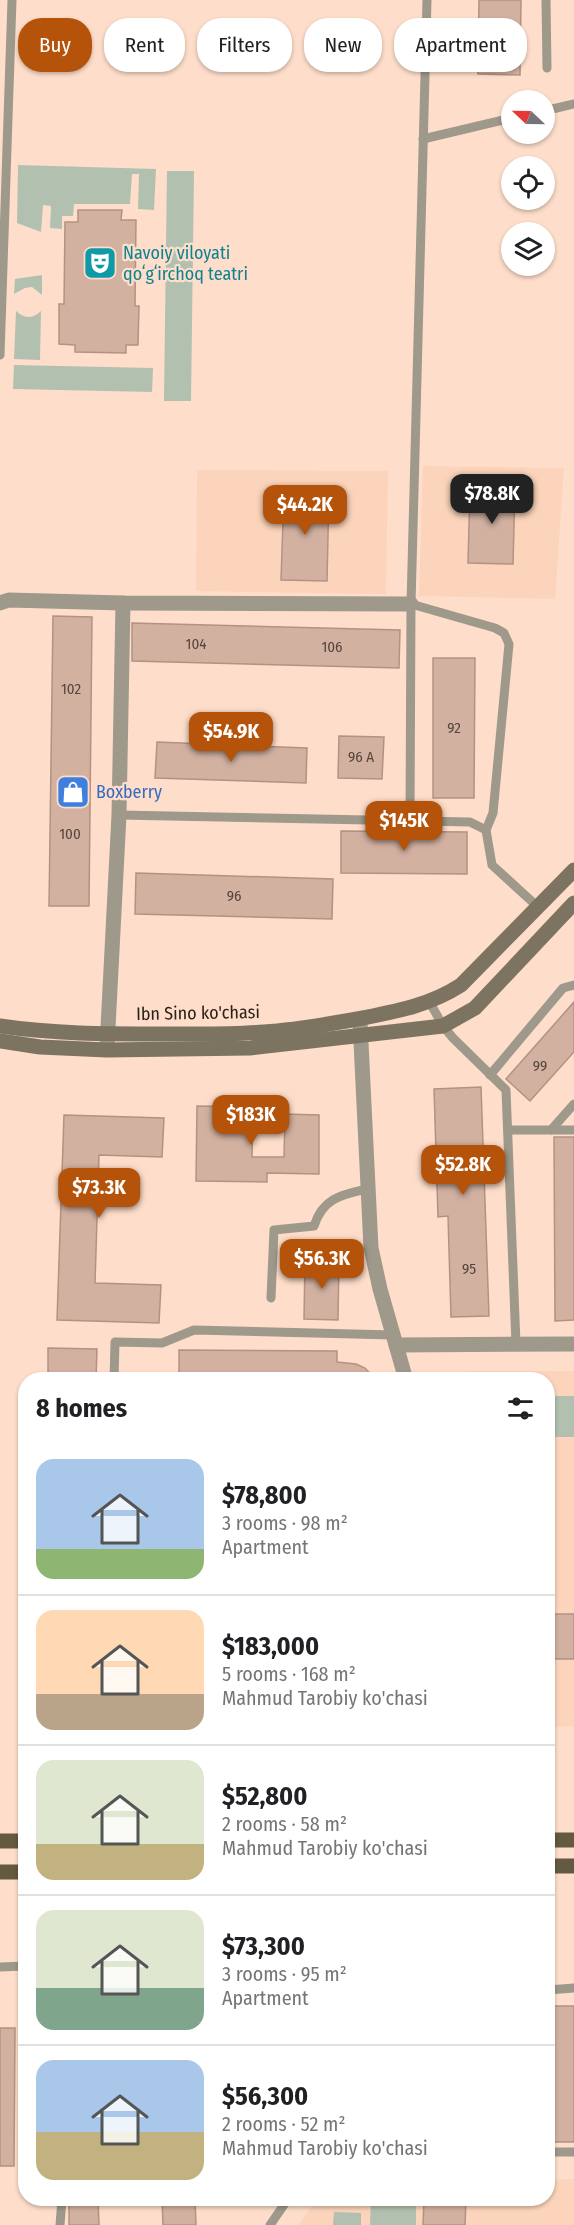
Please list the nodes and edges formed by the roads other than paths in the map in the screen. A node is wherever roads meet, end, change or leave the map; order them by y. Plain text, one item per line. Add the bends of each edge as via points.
1 (12, 0) edge
2 (427, 0) edge
3 (546, 0) edge
4 (547, 68) dead end
5 (574, 104) edge
6 (555, 108) edge
7 (501, 121) edge
8 (423, 139) junction
9 (0, 356) edge
10 (0, 603) edge
11 (123, 603) junction
12 (411, 604) junction
13 (119, 815) junction
14 (410, 820) junction
15 (486, 830) junction
16 (574, 870) edge
17 (574, 903) edge
18 (538, 907) junction
19 (574, 985) edge
20 (429, 1001) junction
21 (360, 1018) junction
22 (0, 1026) edge
23 (443, 1026) junction
24 (107, 1034) junction
25 (362, 1036) junction
26 (0, 1041) edge
27 (107, 1050) junction
28 (490, 1075) junction
29 (574, 1104) edge
30 (508, 1130) junction
31 (551, 1130) junction
32 (574, 1130) edge
33 (367, 1189) junction
34 (271, 1298) dead end
35 (395, 1340) junction
36 (516, 1344) junction
37 (574, 1344) edge
38 (114, 1372) edge
39 (404, 1372) edge
40 (555, 1840) edge
41 (574, 1840) edge
42 (0, 1841) edge
43 (18, 1841) edge
44 (555, 1866) edge
45 (574, 1866) edge
46 (0, 1872) edge
47 (18, 1872) edge
48 (18, 1966) edge
49 (0, 1967) edge
50 (574, 1988) edge
51 (555, 1989) edge
52 (555, 2152) edge
53 (574, 2152) edge
54 (61, 2206) edge
55 (283, 2206) edge
56 (60, 2225) edge
57 (270, 2225) edge

1 - 9 lane
2 - 8 lane
3 - 4 lane
5 - 6 lane
7 - 8 lane
8 - 12 lane
10 - 11 street
11 - 12 street
11 - 13 street
12 - 14 lane
12 - 15 lane via 495,628 504,633 509,644 493,813
13 - 14 lane
13 - 24 street
14 - 15 lane via 470,822
15 - 18 lane via 492,865
16 - 18 main road, Ibn Sino ko'chasi
17 - 23 main road via 475,1008
18 - 20 main road, Ibn Sino ko'chasi via 461,985
19 - 28 lane via 563,988
20 - 21 main road, Ibn Sino ko'chasi
20 - 23 lane
21 - 24 main road, Ibn Sino ko'chasi via 266,1032
21 - 25 street
22 - 24 main road, Ibn Sino ko'chasi via 36,1032
23 - 25 main road
23 - 28 lane
24 - 27 street
25 - 27 main road via 250,1048
25 - 33 street
26 - 27 main road
28 - 30 lane via 506,1090
29 - 31 lane
30 - 31 lane
30 - 36 lane
31 - 32 lane
33 - 34 lane via 337,1196 318,1212 314,1226 273,1230
33 - 35 street via 371,1248
35 - 36 street
35 - 38 lane via 194,1330 162,1343 115,1342
35 - 39 street
36 - 37 street
40 - 41 main road
42 - 43 main road
44 - 45 main road
46 - 47 main road
48 - 49 lane
50 - 51 lane
52 - 53 lane
54 - 56 lane
55 - 57 lane

